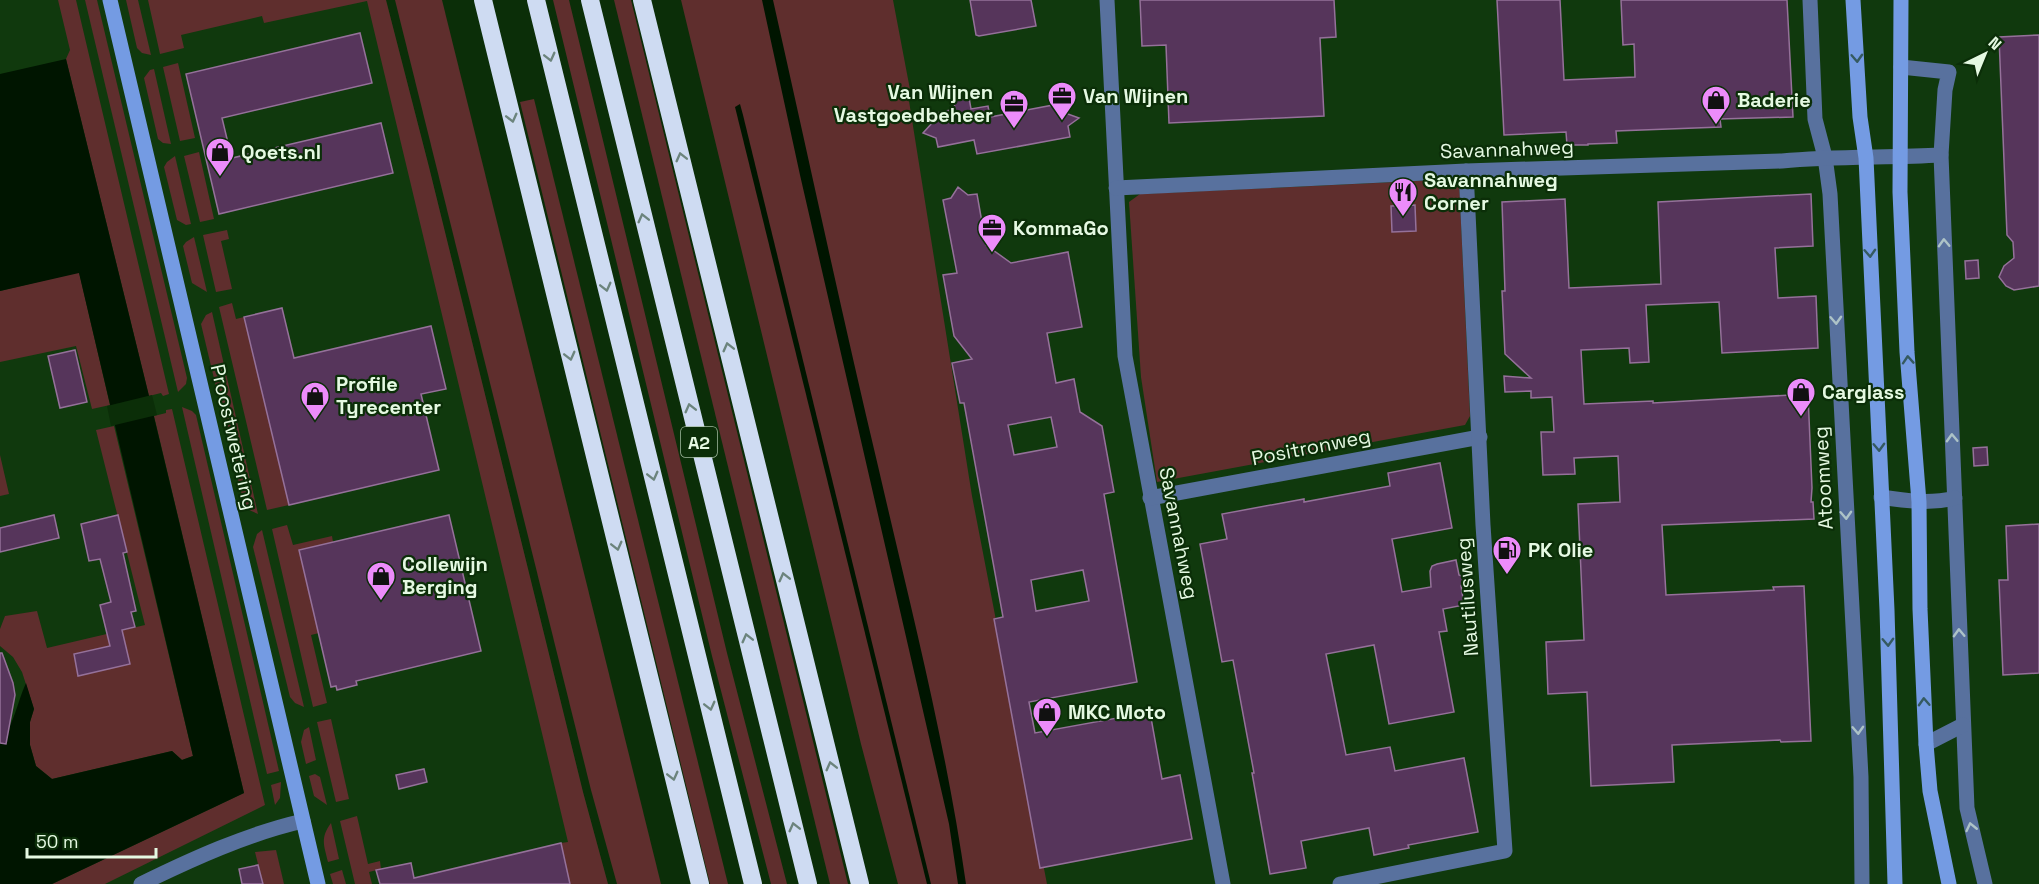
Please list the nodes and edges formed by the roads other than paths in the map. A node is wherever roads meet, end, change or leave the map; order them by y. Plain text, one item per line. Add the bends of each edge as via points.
1 (110, 0) edge
2 (483, 0) edge
3 (536, 0) edge
4 (590, 0) edge
5 (642, 0) edge
6 (1107, 0) edge
7 (1810, 0) edge
8 (1853, 0) edge
9 (1901, 0) edge
10 (1901, 67) junction
11 (1941, 155) junction
12 (1825, 157) junction
13 (1866, 158) junction
14 (1900, 158) junction
15 (1466, 171) junction
16 (1116, 188) junction
17 (1480, 437) junction
18 (1881, 497) junction
19 (1150, 498) junction
20 (1955, 498) junction
21 (1919, 502) junction
22 (1963, 725) junction
23 (1926, 744) junction
24 (303, 822) junction
25 (141, 884) edge
26 (318, 884) edge
27 (700, 884) edge
28 (753, 884) edge
29 (808, 884) edge
30 (860, 884) edge
31 (1223, 884) edge
32 (1340, 884) edge
33 (1862, 884) edge
34 (1895, 884) edge
35 (1949, 884) edge
36 (1985, 884) edge

1 - 24 main road, Proostwetering
2 -> 27 highway
3 -> 28 highway
29 -> 4 highway, A2
30 -> 5 highway
6 - 16 street, Savannahweg
7 - 12 street, Atoomweg via 1815,118
8 -> 13 main road
9 - 10 main road
10 - 11 street via 1949,72
10 - 14 main road
11 - 14 street
20 -> 11 street
12 - 13 street, Savannahweg
12 - 15 street, Savannahweg
12 -> 33 street, Atoomweg via 1861,777
13 - 14 street, Savannahweg
13 -> 18 main road
21 -> 14 main road via 1907,352
15 - 16 street, Savannahweg
15 - 17 street, Nautilusweg
16 - 19 street, Savannahweg via 1125,356
17 - 19 street, Positronweg
17 - 32 street, Nautilusweg via 1505,851
18 - 21 street
18 -> 34 main road
19 - 31 street, Savannahweg
20 - 21 street
22 -> 20 street
23 -> 21 main road
22 - 23 street
36 -> 22 street via 1967,808
23 - 35 main road via 1930,791
24 - 25 street via 276,827
24 - 26 main road, Proostwetering

